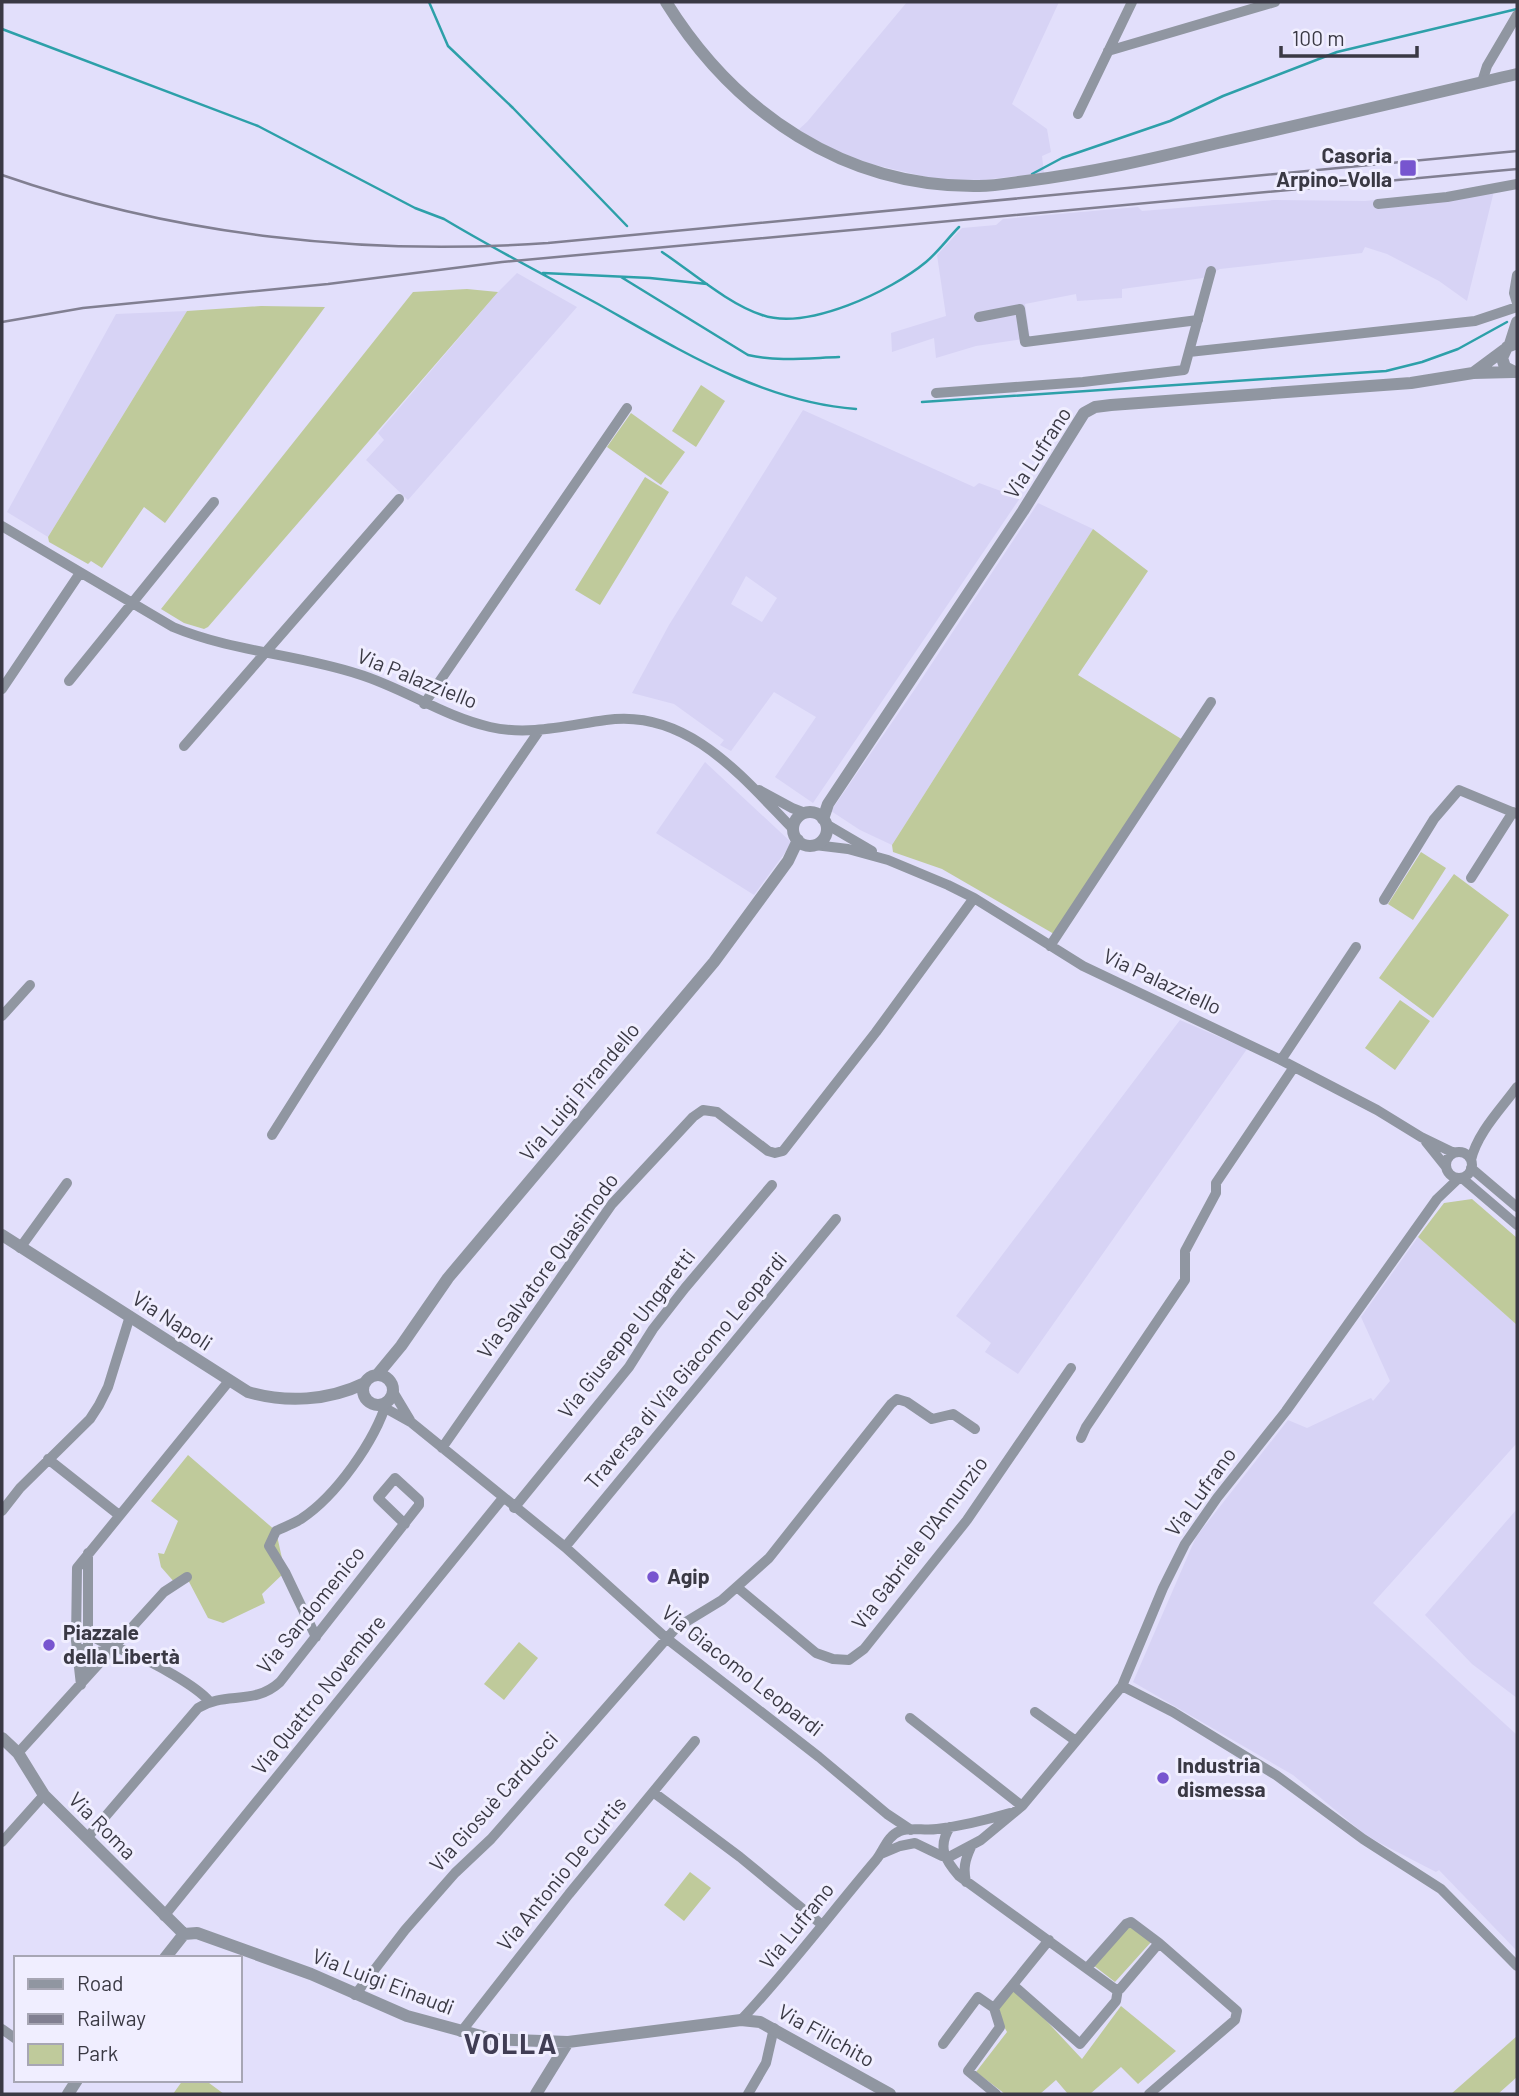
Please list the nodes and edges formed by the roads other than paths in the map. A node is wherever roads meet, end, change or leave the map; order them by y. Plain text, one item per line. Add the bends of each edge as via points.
1 (666, 2) edge
2 (1132, 2) edge
3 (1275, 2) edge
4 (1517, 15) edge
5 (1108, 51) junction
6 (1517, 74) edge
7 (1482, 82) junction
8 (1078, 114) dead end
9 (1517, 184) edge
10 (1378, 204) dead end
11 (1211, 271) dead end
12 (1517, 275) edge
13 (1517, 305) edge
14 (979, 317) dead end
15 (1198, 320) junction
16 (1517, 324) edge
17 (1510, 346) edge
18 (1189, 352) junction
19 (1515, 372) edge
20 (1473, 373) junction
21 (936, 393) dead end
22 (627, 408) dead end
23 (399, 499) dead end
24 (214, 502) dead end
25 (2, 526) edge
26 (80, 573) junction
27 (134, 603) junction
28 (266, 654) junction
29 (69, 681) dead end
30 (2, 690) edge
31 (1211, 702) dead end
32 (424, 704) junction
33 (539, 731) junction
34 (184, 746) dead end
35 (747, 782) junction
36 (828, 804) junction
37 (808, 813) junction
38 (1515, 813) edge
39 (825, 821) junction
40 (803, 840) junction
41 (888, 860) junction
42 (1471, 878) dead end
43 (974, 898) junction
44 (1384, 900) dead end
45 (1050, 946) junction
46 (1356, 947) dead end
47 (30, 985) dead end
48 (2, 1016) edge
49 (1281, 1060) junction
50 (1294, 1067) junction
51 (1517, 1087) edge
52 (272, 1135) dead end
53 (1421, 1137) junction
54 (1480, 1138) junction
55 (1458, 1152) junction
56 (1471, 1164) junction
57 (1447, 1170) junction
58 (1460, 1178) junction
59 (67, 1183) dead end
60 (772, 1185) dead end
61 (1437, 1199) junction
62 (1517, 1207) edge
63 (836, 1219) dead end
64 (1517, 1225) edge
65 (2, 1235) edge
66 (20, 1248) junction
67 (130, 1316) junction
68 (401, 1346) junction
69 (1071, 1368) dead end
70 (377, 1375) junction
71 (229, 1381) junction
72 (365, 1383) junction
73 (334, 1395) junction
74 (382, 1399) junction
75 (412, 1423) junction
76 (975, 1429) dead end
77 (1081, 1438) dead end
78 (442, 1448) junction
79 (48, 1459) junction
80 (503, 1498) junction
81 (514, 1508) junction
82 (2, 1511) edge
83 (119, 1515) junction
84 (405, 1524) junction
85 (565, 1547) junction
86 (88, 1553) junction
87 (187, 1577) dead end
88 (738, 1588) junction
89 (87, 1633) junction
90 (316, 1637) junction
91 (666, 1638) junction
92 (76, 1641) junction
93 (115, 1648) junction
94 (88, 1652) junction
95 (81, 1685) junction
96 (1122, 1686) junction
97 (209, 1702) junction
98 (1035, 1712) dead end
99 (910, 1718) dead end
100 (2, 1738) edge
101 (695, 1741) dead end
102 (1076, 1741) junction
103 (18, 1753) junction
104 (653, 1792) junction
105 (44, 1795) junction
106 (1022, 1806) junction
107 (1011, 1813) junction
108 (887, 1814) junction
109 (963, 1825) junction
110 (950, 1827) junction
111 (911, 1830) junction
112 (896, 1833) junction
113 (87, 1838) junction
114 (2, 1842) edge
115 (905, 1844) junction
116 (974, 1845) junction
117 (881, 1854) junction
118 (945, 1856) junction
119 (967, 1882) junction
120 (164, 1916) junction
121 (821, 1924) junction
122 (184, 1934) junction
123 (1049, 1940) junction
124 (1159, 1942) junction
125 (167, 1956) edge
126 (1517, 1966) edge
127 (1087, 1968) junction
128 (1013, 1985) junction
129 (1118, 1990) junction
130 (355, 1994) junction
131 (994, 2008) junction
132 (741, 2020) junction
133 (774, 2028) junction
134 (461, 2032) junction
135 (568, 2042) junction
136 (943, 2044) dead end
137 (536, 2094) edge
138 (748, 2094) edge
139 (890, 2094) edge
140 (996, 2094) edge
141 (1149, 2094) edge

1 - 7 street via 706,59 750,103 793,135 869,169 937,184 981,186 1130,163
2 - 5 street
3 - 5 street
4 - 7 street
5 - 8 street
6 - 7 street
9 - 10 street
11 - 15 street
12 - 13 street
13 - 18 street via 1475,321
14 - 15 street via 1020,309 1025,342
15 - 18 street
16 - 17 street
17 - 19 street, Via Lufrano via 1503,363
17 - 20 street, Via Lufrano
18 - 21 street via 1184,370 1083,383
19 - 20 street, Via Lufrano
20 - 36 street, Via Lufrano via 1411,383 1111,405 1084,413
22 - 32 street
23 - 28 street
24 - 27 street
25 - 26 street, Via Palazziello
26 - 27 street, Via Palazziello
26 - 30 street
27 - 28 street, Via Palazziello via 199,638
27 - 29 street
28 - 32 street, Via Palazziello via 357,673
28 - 34 street
31 - 45 street
32 - 33 street, Via Palazziello via 491,727
33 - 35 street, Via Palazziello via 640,718 699,741
33 - 52 street via 438,877
35 - 37 street, Via Palazziello
35 - 40 street, Via Palazziello
36 - 37 street
36 - 39 street, Via Lufrano
37 - 39 street
37 - 40 street via 795,822
38 - 42 street
38 - 44 street via 1459,790 1434,819
39 - 40 street, Via Lufrano via 826,835
39 - 41 street, Via Palazziello
40 - 41 street, Via Palazziello
40 - 68 street, Via Luigi Pirandello via 714,962 448,1278
41 - 43 street, Via Palazziello
43 - 45 street, Via Palazziello
43 - 78 street, Via Salvatore Quasimodo via 783,1151 768,1151 718,1111 703,1110 692,1117 612,1204
45 - 49 street, Via Palazziello
46 - 49 street
47 - 48 street
49 - 50 street, Via Palazziello
50 - 53 street, Via Palazziello
50 - 77 street via 1216,1183 1216,1192 1185,1251 1185,1280
51 - 54 street
53 - 55 street, Via Palazziello
53 - 57 street, Via Palazziello
54 - 55 street
54 - 56 street
55 - 56 street
55 - 57 street via 1447,1158
56 - 58 street via 1468,1174
56 - 62 street
57 - 58 street
57 - 61 street, Via Lufrano
58 - 61 street, Via Lufrano
58 - 64 street
59 - 66 street
60 - 81 street, Via Giuseppe Ungaretti via 685,1288
61 - 96 street, Via Lufrano via 1185,1544
63 - 85 street, Traversa di Via Giacomo Leopardi
65 - 66 street, Via Napoli
66 - 67 street, Via Napoli
67 - 71 street, Via Napoli
67 - 79 street via 104,1396 90,1419
68 - 70 street, Via Luigi Pirandello
68 - 74 street, Via Luigi Pirandello
69 - 88 street, Via Gabriele D'Annunzio via 967,1520 864,1649 849,1660 816,1653
70 - 72 street, Via Luigi Pirandello
70 - 74 street via 386,1378
71 - 73 street, Via Napoli via 273,1398
71 - 83 street
72 - 73 street, Via Napoli
72 - 74 street via 363,1393
73 - 74 street, Via Napoli
74 - 75 street, Via Giacomo Leopardi
74 - 75 street, Via Giacomo Leopardi
74 - 90 street via 373,1437 332,1492 300,1519 276,1531 269,1546
75 - 78 street, Via Giacomo Leopardi
76 - 88 street, Via Gabriele D'Annunzio via 953,1414 932,1419 897,1399 769,1558
78 - 80 street, Via Giacomo Leopardi
79 - 82 street
79 - 83 street
80 - 81 street, Via Giacomo Leopardi
80 - 120 street, Via Quattro Novembre
81 - 85 street, Via Giacomo Leopardi
83 - 86 street
84 - 84 street, Via Sandomenico via 378,1498 395,1478 420,1502
84 - 90 street, Via Sandomenico
85 - 91 street, Via Giacomo Leopardi
86 - 89 street
86 - 92 street via 76,1571
87 - 93 street via 164,1592
88 - 91 street, Via Gabriele D'Annunzio
89 - 93 street
89 - 94 street
90 - 97 street, Via Sandomenico via 271,1691
91 - 108 street, Via Giacomo Leopardi
91 - 130 street, Via Giosuè Carducci via 405,1930
92 - 94 street
92 - 95 street
93 - 94 street
93 - 95 street
93 - 97 street via 198,1690
94 - 95 street
95 - 103 street
96 - 102 street, Via Lufrano
96 - 126 street via 1276,1775 1441,1889
97 - 113 street via 193,1713
98 - 102 street
99 - 106 street
100 - 103 street, Via Roma
101 - 104 street, Via Antonio De Curtis
102 - 106 street, Via Lufrano
103 - 105 street, Via Roma
104 - 121 street
104 - 134 street, Via Antonio De Curtis
105 - 113 street, Via Roma
105 - 114 street
106 - 107 street, Via Lufrano
107 - 109 street, Via Lufrano
107 - 116 street, Via Lufrano
108 - 111 street, Via Giacomo Leopardi
108 - 112 street, Via Giacomo Leopardi
109 - 110 street, Via Lufrano
109 - 116 street via 975,1828
110 - 111 street, Via Lufrano
110 - 118 street via 942,1841
111 - 112 street, Via Lufrano
112 - 115 street
112 - 117 street, Via Lufrano
113 - 120 street, Via Roma
115 - 117 street, Via Lufrano
115 - 118 street via 919,1844
116 - 118 street, Via Lufrano
116 - 119 street via 965,1860
117 - 121 street, Via Lufrano
118 - 119 street
119 - 123 street
120 - 122 street, Via Roma
121 - 132 street, Via Lufrano
122 - 125 street
122 - 130 street, Via Luigi Einaudi via 197,1933
123 - 127 street
123 - 128 street
124 - 127 street via 1134,1923 1127,1923
124 - 129 street
124 - 141 street via 1233,2005 1238,2015
127 - 129 street
128 - 129 street via 1079,2044 1116,2001
128 - 131 street
130 - 134 street, Via Luigi Einaudi
131 - 136 street via 978,1997
131 - 140 street via 1000,2027 968,2071
132 - 133 street, Via Filichito
132 - 135 street, Via Luigi Einaudi
133 - 138 street via 766,2063
133 - 139 street, Via Filichito
134 - 135 street, Via Luigi Einaudi via 492,2039
135 - 137 street

